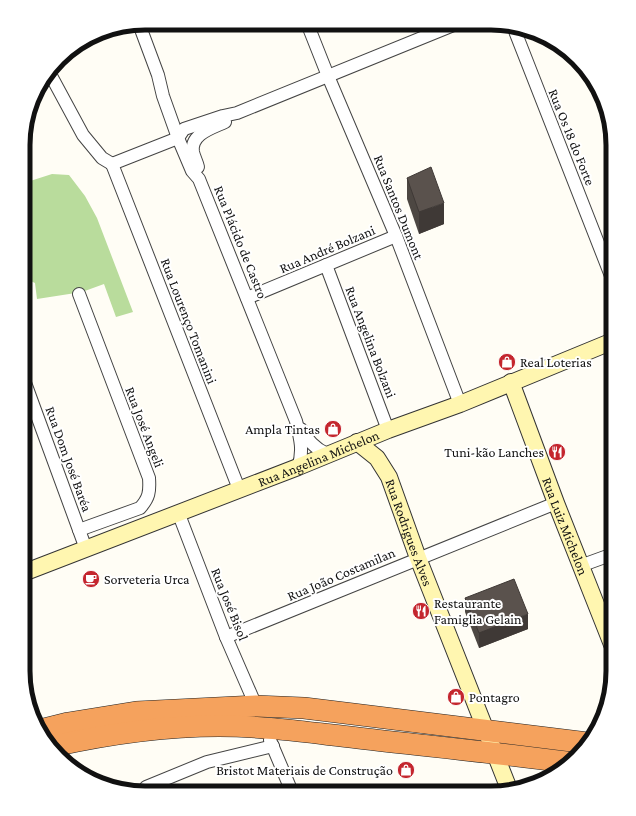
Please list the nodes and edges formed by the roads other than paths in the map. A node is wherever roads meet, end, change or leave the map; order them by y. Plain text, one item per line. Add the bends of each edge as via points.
1 (141, 30) edge
2 (309, 30) edge
3 (441, 30) edge
4 (516, 33) edge
5 (328, 76) junction
6 (52, 78) edge
7 (237, 113) junction
8 (181, 133) junction
9 (112, 164) junction
10 (199, 179) junction
11 (396, 236) junction
12 (606, 263) edge
13 (326, 265) junction
14 (79, 294) dead end
15 (247, 298) junction
16 (606, 344) edge
17 (511, 382) junction
18 (30, 399) edge
19 (460, 404) junction
20 (296, 421) junction
21 (388, 430) junction
22 (357, 442) junction
23 (327, 454) junction
24 (298, 467) junction
25 (239, 490) junction
26 (556, 503) junction
27 (178, 512) junction
28 (79, 530) junction
29 (86, 549) junction
30 (606, 557) edge
31 (418, 558) junction
32 (580, 566) junction
33 (30, 570) edge
34 (606, 630) edge
35 (226, 637) junction
36 (256, 706) junction
37 (486, 730) junction
38 (48, 732) edge
39 (64, 737) edge
40 (269, 737) junction
41 (581, 742) edge
42 (495, 753) junction
43 (562, 761) edge
44 (507, 785) edge
45 (148, 786) edge
46 (289, 786) edge

1 - 8 street, Rua Plácido de Castro via 164,96
2 - 5 street, Rua Santos Dumont
3 - 5 street
4 - 12 street, Rua Os 18 do Forte
5 - 7 street
5 - 11 street, Rua Santos Dumont
6 - 9 street via 83,135 102,158
7 - 8 street
7 - 10 street via 195,138 193,152 199,168
8 - 9 street
8 - 10 street, Rua Plácido de Castro via 192,171
9 - 25 street, Rua Lourenço Tomanini
10 - 15 street, Rua Plácido de Castro
11 - 13 street, Rua André Bolzani
11 - 19 street, Rua Santos Dumont
13 - 15 street, Rua André Bolzani
13 - 21 street, Rua Angelina Bolzani
14 - 28 street, Rua José Angeli via 149,478 149,490 140,508
15 - 20 street, Rua Plácido de Castro
16 - 17 main road, Rua Angelina Michelon
17 - 19 main road, Rua Angelina Michelon
17 - 26 main road, Rua Luiz Michelon
18 - 28 street, Rua Dom José Baréa
19 - 21 main road, Rua Angelina Michelon
20 - 23 street, Rua Plácido de Castro via 308,441
20 - 24 street, Rua Plácido de Castro via 302,446
21 - 22 main road, Rua Angelina Michelon
22 - 23 main road, Rua Angelina Michelon
22 - 31 main road, Rua Rodrigues Alves via 377,458 389,477
23 - 24 main road, Rua Angelina Michelon
24 - 25 main road, Rua Angelina Michelon
25 - 27 main road, Rua Angelina Michelon
26 - 31 street, Rua João Costamilan
26 - 32 main road, Rua Luiz Michelon
27 - 29 main road, Rua Angelina Michelon
27 - 35 street, Rua José Bisol
28 - 29 street, Rua Dom José Baréa
29 - 33 main road, Rua Angelina Michelon
30 - 32 street
31 - 35 street, Rua João Costamilan
31 - 37 main road, Rua Rodrigues Alves
32 - 34 main road, Rua Luiz Michelon
35 - 36 street, Rua José Bisol
36 - 37 highway via 304,708
36 - 39 highway via 136,712
37 - 41 highway
37 - 42 main road, Rua Rodrigues Alves
38 - 39 highway
39 - 40 highway via 187,726 220,726
40 - 42 highway
40 - 45 street
40 - 46 street
42 - 43 highway
42 - 44 main road, Rua Rodrigues Alves

